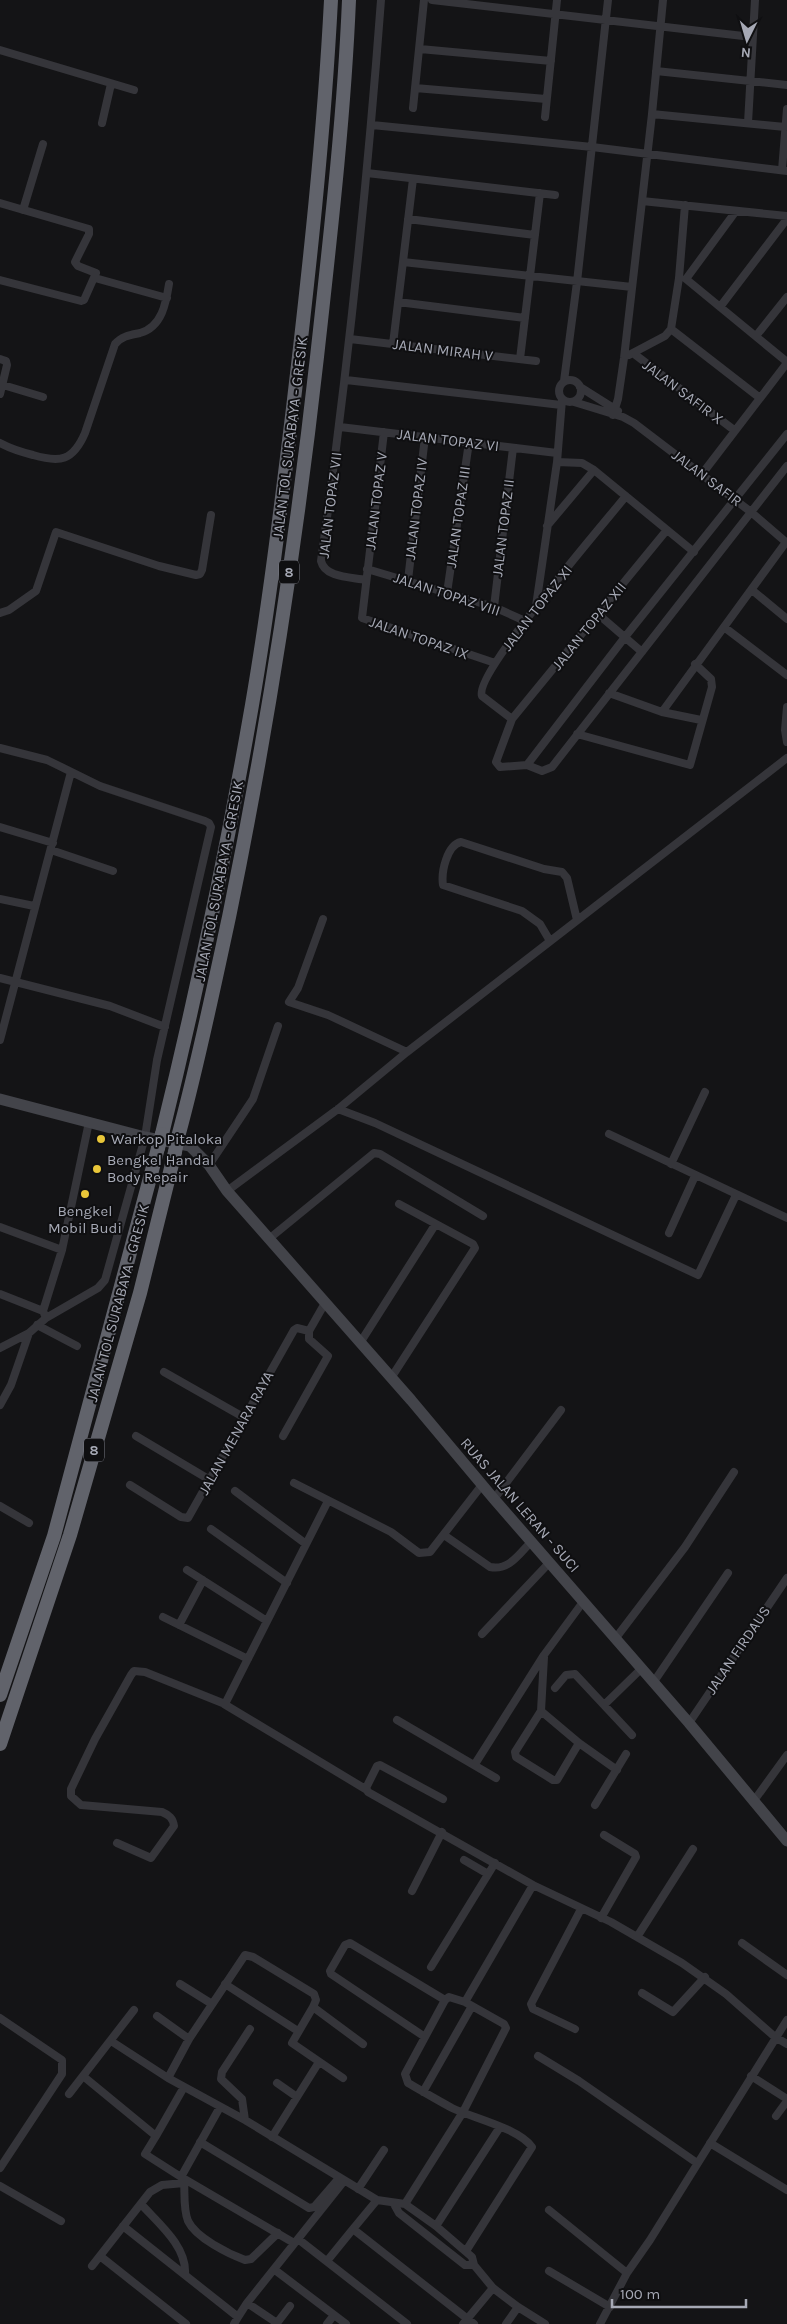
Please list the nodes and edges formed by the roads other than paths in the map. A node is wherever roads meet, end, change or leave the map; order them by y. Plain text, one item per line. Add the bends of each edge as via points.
1 (331, 0) edge
2 (349, 0) edge
3 (382, 0) edge
4 (424, 0) edge
5 (432, 0) edge
6 (557, 0) edge
7 (608, 0) edge
8 (662, 0) edge
9 (755, 0) edge
10 (556, 16) junction
11 (606, 21) junction
12 (660, 28) junction
13 (752, 37) junction
14 (420, 49) junction
15 (0, 50) edge
16 (552, 61) junction
17 (656, 71) junction
18 (750, 80) junction
19 (111, 84) junction
20 (787, 84) edge
21 (415, 88) junction
22 (134, 90) dead end
23 (546, 100) junction
24 (414, 108) dead end
25 (787, 109) edge
26 (652, 114) junction
27 (545, 117) dead end
28 (102, 123) dead end
29 (748, 123) junction
30 (372, 125) junction
31 (785, 127) junction
32 (43, 144) dead end
33 (592, 147) junction
34 (647, 154) junction
35 (784, 170) edge
36 (367, 174) junction
37 (413, 179) junction
38 (540, 193) junction
39 (555, 195) dead end
40 (642, 201) junction
41 (0, 204) edge
42 (685, 205) junction
43 (23, 210) junction
44 (736, 211) junction
45 (787, 218) edge
46 (408, 219) junction
47 (535, 235) junction
48 (403, 262) junction
49 (96, 278) junction
50 (529, 278) junction
51 (683, 279) junction
52 (0, 280) edge
53 (577, 282) junction
54 (169, 284) dead end
55 (632, 288) junction
56 (787, 297) edge
57 (167, 298) junction
58 (398, 302) junction
59 (720, 307) junction
60 (524, 318) junction
61 (671, 329) junction
62 (756, 336) junction
63 (350, 339) junction
64 (393, 344) junction
65 (633, 353) junction
66 (624, 358) junction
67 (0, 359) edge
68 (520, 359) junction
69 (536, 360) dead end
70 (787, 362) edge
71 (346, 380) junction
72 (564, 382) junction
73 (580, 387) junction
74 (1, 390) edge
75 (43, 397) dead end
76 (760, 398) junction
77 (574, 402) junction
78 (562, 403) junction
79 (614, 412) junction
80 (340, 426) junction
81 (734, 430) junction
82 (384, 432) junction
83 (787, 434) edge
84 (425, 437) junction
85 (469, 442) junction
86 (0, 443) edge
87 (513, 448) junction
88 (557, 457) junction
89 (594, 470) junction
90 (786, 470) edge
91 (702, 474) junction
92 (626, 496) junction
93 (734, 500) junction
94 (751, 512) junction
95 (210, 515) dead end
96 (547, 527) junction
97 (666, 531) junction
98 (786, 543) edge
99 (694, 552) junction
100 (367, 569) junction
101 (366, 580) junction
102 (408, 580) junction
103 (752, 590) junction
104 (447, 593) junction
105 (494, 607) junction
106 (536, 607) junction
107 (0, 613) edge
108 (599, 615) junction
109 (787, 619) edge
110 (525, 621) junction
111 (724, 626) junction
112 (625, 637) junction
113 (642, 652) junction
114 (495, 663) junction
115 (696, 664) junction
116 (787, 675) edge
117 (609, 693) junction
118 (787, 707) edge
119 (662, 712) junction
120 (512, 720) junction
121 (701, 720) junction
122 (577, 734) junction
123 (787, 742) edge
124 (0, 748) edge
125 (787, 758) edge
126 (528, 765) junction
127 (71, 772) junction
128 (0, 827) edge
129 (52, 847) junction
130 (113, 871) dead end
131 (0, 900) edge
132 (34, 906) junction
133 (323, 919) dead end
134 (577, 920) junction
135 (550, 941) junction
136 (0, 978) edge
137 (16, 983) junction
138 (278, 1026) dead end
139 (165, 1027) junction
140 (0, 1040) edge
141 (407, 1052) junction
142 (705, 1092) dead end
143 (0, 1099) edge
144 (338, 1109) junction
145 (90, 1122) junction
146 (609, 1134) dead end
147 (145, 1137) junction
148 (671, 1164) junction
149 (209, 1165) junction
150 (696, 1176) junction
151 (227, 1191) junction
152 (736, 1195) junction
153 (398, 1204) dead end
154 (483, 1216) dead end
155 (787, 1218) edge
156 (435, 1224) junction
157 (0, 1227) edge
158 (669, 1233) dead end
159 (270, 1238) junction
160 (62, 1250) junction
161 (0, 1294) edge
162 (325, 1303) junction
163 (45, 1315) junction
164 (37, 1325) junction
165 (309, 1331) junction
166 (29, 1333) junction
167 (360, 1343) junction
168 (77, 1346) dead end
169 (0, 1348) edge
170 (164, 1372) dead end
171 (391, 1378) junction
172 (0, 1405) edge
173 (561, 1410) dead end
174 (245, 1418) junction
175 (136, 1436) dead end
176 (283, 1436) dead end
177 (734, 1472) dead end
178 (210, 1480) junction
179 (294, 1484) dead end
180 (130, 1485) dead end
181 (482, 1485) junction
182 (235, 1491) dead end
183 (494, 1499) junction
184 (328, 1501) junction
185 (0, 1506) edge
186 (29, 1523) dead end
187 (211, 1529) dead end
188 (444, 1535) junction
189 (531, 1542) junction
190 (306, 1544) junction
191 (549, 1563) junction
192 (187, 1570) dead end
193 (728, 1574) dead end
194 (787, 1578) edge
195 (203, 1580) junction
196 (286, 1583) junction
197 (583, 1602) junction
198 (163, 1617) dead end
199 (267, 1621) junction
200 (179, 1626) junction
201 (482, 1634) dead end
202 (615, 1639) junction
203 (544, 1655) junction
204 (248, 1660) junction
205 (642, 1669) junction
206 (531, 1677) junction
207 (653, 1683) junction
208 (542, 1684) junction
209 (555, 1688) dead end
210 (0, 1695) edge
211 (224, 1704) junction
212 (604, 1705) junction
213 (541, 1711) junction
214 (397, 1720) dead end
215 (689, 1723) junction
216 (632, 1736) dead end
217 (579, 1743) junction
218 (0, 1744) edge
219 (626, 1754) dead end
220 (787, 1755) edge
221 (475, 1764) junction
222 (617, 1770) junction
223 (496, 1778) dead end
224 (366, 1790) junction
225 (443, 1799) dead end
226 (753, 1802) junction
227 (595, 1805) dead end
228 (442, 1832) junction
229 (604, 1835) dead end
230 (787, 1841) edge
231 (117, 1844) dead end
232 (693, 1849) dead end
233 (464, 1860) dead end
234 (495, 1863) junction
235 (488, 1874) junction
236 (533, 1885) junction
237 (412, 1891) dead end
238 (581, 1909) junction
239 (601, 1918) junction
240 (636, 1936) junction
241 (742, 1943) dead end
242 (431, 1967) dead end
243 (787, 1975) edge
244 (705, 1977) junction
245 (180, 1984) dead end
246 (225, 1984) junction
247 (642, 1993) dead end
248 (444, 2000) junction
249 (212, 2004) junction
250 (468, 2004) junction
251 (313, 2007) junction
252 (134, 2010) dead end
253 (157, 2016) dead end
254 (0, 2018) edge
255 (787, 2020) edge
256 (250, 2029) dead end
257 (575, 2029) dead end
258 (298, 2031) junction
259 (425, 2037) junction
260 (776, 2037) junction
261 (189, 2039) junction
262 (111, 2041) junction
263 (363, 2044) dead end
264 (787, 2044) edge
265 (538, 2056) dead end
266 (319, 2062) junction
267 (83, 2076) junction
268 (751, 2076) junction
269 (168, 2078) junction
270 (343, 2078) dead end
271 (277, 2083) dead end
272 (184, 2087) junction
273 (423, 2092) junction
274 (69, 2094) dead end
275 (297, 2097) junction
276 (787, 2100) edge
277 (220, 2107) junction
278 (463, 2112) junction
279 (776, 2116) dead end
280 (245, 2120) junction
281 (500, 2127) junction
282 (156, 2136) junction
283 (272, 2137) junction
284 (200, 2142) junction
285 (710, 2143) junction
286 (384, 2150) dead end
287 (698, 2163) junction
288 (0, 2168) edge
289 (342, 2179) junction
290 (183, 2180) junction
291 (0, 2186) edge
292 (358, 2188) junction
293 (787, 2190) edge
294 (377, 2200) junction
295 (141, 2204) junction
296 (394, 2204) junction
297 (405, 2204) junction
298 (549, 2210) dead end
299 (60, 2220) dead end
300 (123, 2226) junction
301 (436, 2226) junction
302 (353, 2229) junction
303 (278, 2234) junction
304 (296, 2241) junction
305 (466, 2251) junction
306 (100, 2256) junction
307 (327, 2261) junction
308 (474, 2265) junction
309 (92, 2266) dead end
310 (275, 2270) junction
311 (549, 2271) dead end
312 (627, 2273) junction
313 (185, 2274) junction
314 (493, 2288) junction
315 (247, 2303) junction
316 (290, 2306) dead end
317 (518, 2307) junction
318 (610, 2307) junction
319 (334, 2316) junction
320 (236, 2321) edge
321 (468, 2322) edge
322 (186, 2324) edge
323 (329, 2324) edge
324 (346, 2324) edge
325 (407, 2324) edge
326 (506, 2324) edge
327 (545, 2324) edge
328 (600, 2324) edge

1 - 210 highway, JALAN TOL SURABAYA - GRESIK / 8, bridge via 312,250 272,578 226,845 162,1134 54,1536
2 - 218 highway, JALAN TOL SURABAYA - GRESIK / 8, bridge via 328,260 310,423 288,583 239,865 202,1042 140,1292 70,1535
3 - 30 street, JALAN TOPAZ VII
4 - 14 street
5 - 10 street
6 - 10 street
7 - 11 street
8 - 12 street
9 - 13 street
10 - 11 street
10 - 16 street
11 - 12 street
11 - 33 street
12 - 13 street
12 - 17 street
13 - 18 street
14 - 16 street
14 - 21 street
15 - 19 street
16 - 23 street
17 - 18 street
17 - 26 street
18 - 20 street
18 - 29 street
19 - 22 street
19 - 28 street
21 - 23 street
21 - 24 street
23 - 27 street
25 - 31 street
26 - 29 street
26 - 34 street
29 - 31 street
30 - 33 street
30 - 36 street, JALAN TOPAZ VII
31 - 35 street
32 - 43 street
33 - 34 street
33 - 53 street
34 - 35 street
34 - 40 street
36 - 37 street
36 - 63 street, JALAN TOPAZ VII
37 - 38 street
37 - 46 street
38 - 39 street
38 - 47 street
40 - 42 street
40 - 55 street
41 - 43 street
42 - 44 street
42 - 51 street
43 - 49 street via 89,229 75,262 94,271
44 - 45 street
44 - 51 street
45 - 59 street
46 - 47 street
46 - 48 street
47 - 50 street
48 - 50 street
48 - 58 street
49 - 52 street via 84,300 79,301
49 - 57 street
50 - 53 street
50 - 60 street
51 - 59 street
51 - 61 street
53 - 55 street
53 - 72 street
54 - 57 street
55 - 66 street
56 - 62 street
57 - 86 street via 157,322 148,331 125,336 115,344 85,433 70,455 52,461
58 - 60 street
58 - 64 street
59 - 62 street
60 - 68 street
61 - 65 street via 665,336
61 - 76 street
62 - 70 street
63 - 64 street, JALAN MIRAH V
63 - 71 street, JALAN TOPAZ VII
64 - 68 street, JALAN MIRAH V
65 - 66 street
65 - 81 street, JALAN SAFIR X
66 - 79 street
67 - 74 street via 7,365
68 - 69 street, JALAN MIRAH V
70 - 76 street
71 - 78 street
71 - 80 street, JALAN TOPAZ VII
72 - 73 street via 572,380
72 - 78 street via 558,390
73 - 77 street via 581,396
73 - 79 street, JALAN SAFIR
74 - 75 street
76 - 81 street
77 - 78 street
77 - 79 street, JALAN SAFIR
78 - 88 street
79 - 91 street, JALAN SAFIR via 634,423
80 - 82 street, JALAN TOPAZ VI
80 - 101 street, JALAN TOPAZ VII via 321,561 328,572
81 - 91 street
82 - 84 street, JALAN TOPAZ VI
82 - 100 street, JALAN TOPAZ V
83 - 93 street
84 - 85 street, JALAN TOPAZ VI
84 - 102 street, JALAN TOPAZ IV
85 - 87 street, JALAN TOPAZ VI
85 - 104 street, JALAN TOPAZ III
87 - 88 street, JALAN TOPAZ VI
87 - 105 street, JALAN TOPAZ II
88 - 89 street, JALAN TOPAZ VI via 582,463
88 - 96 street
89 - 92 street
89 - 96 street
90 - 94 street
91 - 93 street, JALAN SAFIR
92 - 97 street
92 - 106 street, JALAN TOPAZ XI
93 - 94 street, JALAN SAFIR
93 - 99 street
94 - 98 street, JALAN SAFIR
94 - 113 street
95 - 107 street via 202,570 196,575 56,532 36,591
96 - 106 street
97 - 99 street
97 - 108 street, JALAN TOPAZ XII
98 - 103 street
99 - 112 street
100 - 101 street, JALAN TOPAZ IX
100 - 102 street, JALAN TOPAZ VIII
101 - 114 street, JALAN TOPAZ IX via 361,614 365,620
102 - 104 street, JALAN TOPAZ VIII
103 - 109 street
103 - 111 street
104 - 105 street, JALAN TOPAZ VIII
105 - 110 street, JALAN TOPAZ VIII
106 - 110 street, JALAN TOPAZ XI
108 - 112 street
108 - 120 street, JALAN TOPAZ XII
110 - 114 street, JALAN TOPAZ XI
111 - 115 street
111 - 116 street
112 - 113 street
112 - 126 street
113 - 117 street
114 - 120 street, JALAN TOPAZ XI via 481,694
115 - 119 street
115 - 121 street via 711,679 712,687
117 - 119 street
117 - 122 street
118 - 123 street
119 - 121 street
120 - 126 street, JALAN TOPAZ XII via 496,762 500,767
121 - 122 street via 690,765
122 - 126 street via 548,770
124 - 127 street via 47,760
125 - 134 street
127 - 129 street
127 - 139 street via 100,786 209,823 211,827
128 - 129 street
129 - 130 street
129 - 132 street
131 - 132 street
132 - 137 street
133 - 141 street via 298,988 289,1002 328,1015
134 - 135 street
134 - 135 street via 567,878 562,872 461,842 455,844 448,855 443,885 522,911 540,924
135 - 141 street
136 - 137 street
137 - 139 street via 110,1006
137 - 140 street
138 - 149 street via 253,1099
139 - 147 street
141 - 144 street
142 - 148 street
143 - 145 main road
144 - 151 street
144 - 152 street via 375,1123 698,1275
145 - 147 main road
145 - 160 street
146 - 148 street
147 - 149 main road, RUAS JALAN LERAN - SUCI via 190,1146
147 - 163 street via 102,1285
148 - 150 street
149 - 151 main road, RUAS JALAN LERAN - SUCI
150 - 152 street
150 - 158 street
151 - 159 main road, RUAS JALAN LERAN - SUCI
152 - 155 street
153 - 156 street
154 - 159 street via 374,1153
156 - 167 street
156 - 171 street via 473,1244 475,1250
157 - 160 street
159 - 162 main road, RUAS JALAN LERAN - SUCI
160 - 163 street
161 - 163 street
162 - 165 street
162 - 167 main road, RUAS JALAN LERAN - SUCI
163 - 164 street
164 - 166 street
164 - 168 street
165 - 174 street, JALAN MENARA RAYA via 294,1330
165 - 176 street via 309,1339 328,1356
166 - 169 street
166 - 172 street via 11,1385
167 - 171 main road, RUAS JALAN LERAN - SUCI
170 - 174 street
171 - 181 main road, RUAS JALAN LERAN - SUCI
173 - 183 street
174 - 178 street, JALAN MENARA RAYA
175 - 178 street
177 - 202 street via 685,1547
178 - 180 street, JALAN MENARA RAYA via 186,1518
179 - 184 street
181 - 183 main road, RUAS JALAN LERAN - SUCI
181 - 188 street
182 - 190 street
183 - 189 main road, RUAS JALAN LERAN - SUCI
184 - 188 street via 391,1532 419,1553 430,1552
184 - 190 street
185 - 186 street
187 - 196 street
188 - 189 street via 495,1568 510,1564
189 - 191 main road, RUAS JALAN LERAN - SUCI
190 - 196 street
191 - 197 main road, RUAS JALAN LERAN - SUCI
191 - 201 street
192 - 195 street
193 - 207 street
194 - 215 street, JALAN FIRDAUS
195 - 199 street
195 - 200 street
196 - 199 street
197 - 202 main road, RUAS JALAN LERAN - SUCI
197 - 203 street
198 - 200 street
199 - 204 street
200 - 204 street
202 - 205 main road, RUAS JALAN LERAN - SUCI
203 - 206 street
203 - 208 street
204 - 211 street
205 - 207 main road, RUAS JALAN LERAN - SUCI
205 - 212 street
206 - 208 street
206 - 221 street
207 - 215 main road, RUAS JALAN LERAN - SUCI
208 - 213 street
209 - 212 street via 566,1675 575,1674
211 - 224 street
211 - 231 street via 145,1672 134,1671 95,1740 71,1789 71,1796 81,1805 162,1812 174,1820 174,1826 151,1858
212 - 216 street
213 - 217 street
213 - 217 street via 515,1752 516,1757 557,1780
214 - 221 street
215 - 226 main road, RUAS JALAN LERAN - SUCI
217 - 222 street
219 - 222 street
220 - 226 street
221 - 223 street
222 - 227 street
224 - 225 street via 376,1766 380,1765
224 - 228 street
226 - 230 main road, RUAS JALAN LERAN - SUCI
228 - 234 street
228 - 237 street
229 - 239 street via 635,1854 636,1858
232 - 240 street
233 - 235 street
234 - 235 street
234 - 236 street
235 - 242 street
236 - 238 street
236 - 250 street
238 - 239 street
238 - 257 street via 531,2004 533,2009
239 - 240 street
240 - 244 street
241 - 243 street
244 - 247 street via 673,2012
244 - 260 street
245 - 249 street
246 - 249 street
246 - 251 street via 247,1954 314,1994
246 - 258 street
248 - 250 street via 449,1997
248 - 259 street
248 - 259 street via 350,1943 330,1972
249 - 261 street
250 - 273 street
250 - 278 street via 506,2028
251 - 258 street
251 - 263 street
252 - 262 street
253 - 261 street
254 - 288 street via 62,2060 63,2068
255 - 260 street
256 - 280 street via 221,2077 222,2082 242,2098
258 - 266 street via 293,2044
259 - 273 street via 404,2078
260 - 264 street
260 - 268 street
261 - 269 street
262 - 267 street
262 - 269 street
265 - 287 street
266 - 270 street
266 - 275 street
267 - 274 street
267 - 282 street
268 - 276 street
268 - 285 street
269 - 272 street
271 - 275 street
272 - 277 street
272 - 282 street
273 - 278 street
275 - 283 street
276 - 279 street
277 - 280 street
277 - 284 street
278 - 281 street
278 - 297 street
280 - 283 street
281 - 301 street
281 - 305 street via 531,2145 532,2150
282 - 290 street via 145,2154
283 - 289 street
284 - 289 street via 310,2208
284 - 290 street
285 - 287 street
285 - 293 street
286 - 292 street
287 - 312 street
289 - 292 street
289 - 304 street
290 - 295 street via 158,2186
290 - 303 street
290 - 303 street via 186,2214 193,2229 204,2238 243,2260 251,2259
291 - 299 street
292 - 294 street
294 - 296 street
294 - 302 street
295 - 300 street
295 - 313 street via 179,2249 185,2263
296 - 297 street
296 - 308 street via 399,2213 465,2265
297 - 301 street
298 - 312 street
300 - 306 street
300 - 313 street
301 - 305 street
302 - 307 street
302 - 321 street
303 - 304 street
304 - 307 street
304 - 310 street
305 - 308 street
306 - 309 street
306 - 322 street
307 - 325 street
308 - 314 street
310 - 315 street
310 - 319 street
311 - 318 street
312 - 318 street
313 - 320 street
314 - 317 street
314 - 321 street
315 - 316 street via 277,2323
315 - 320 street
317 - 326 street
317 - 327 street
318 - 328 street
319 - 323 street
319 - 324 street

